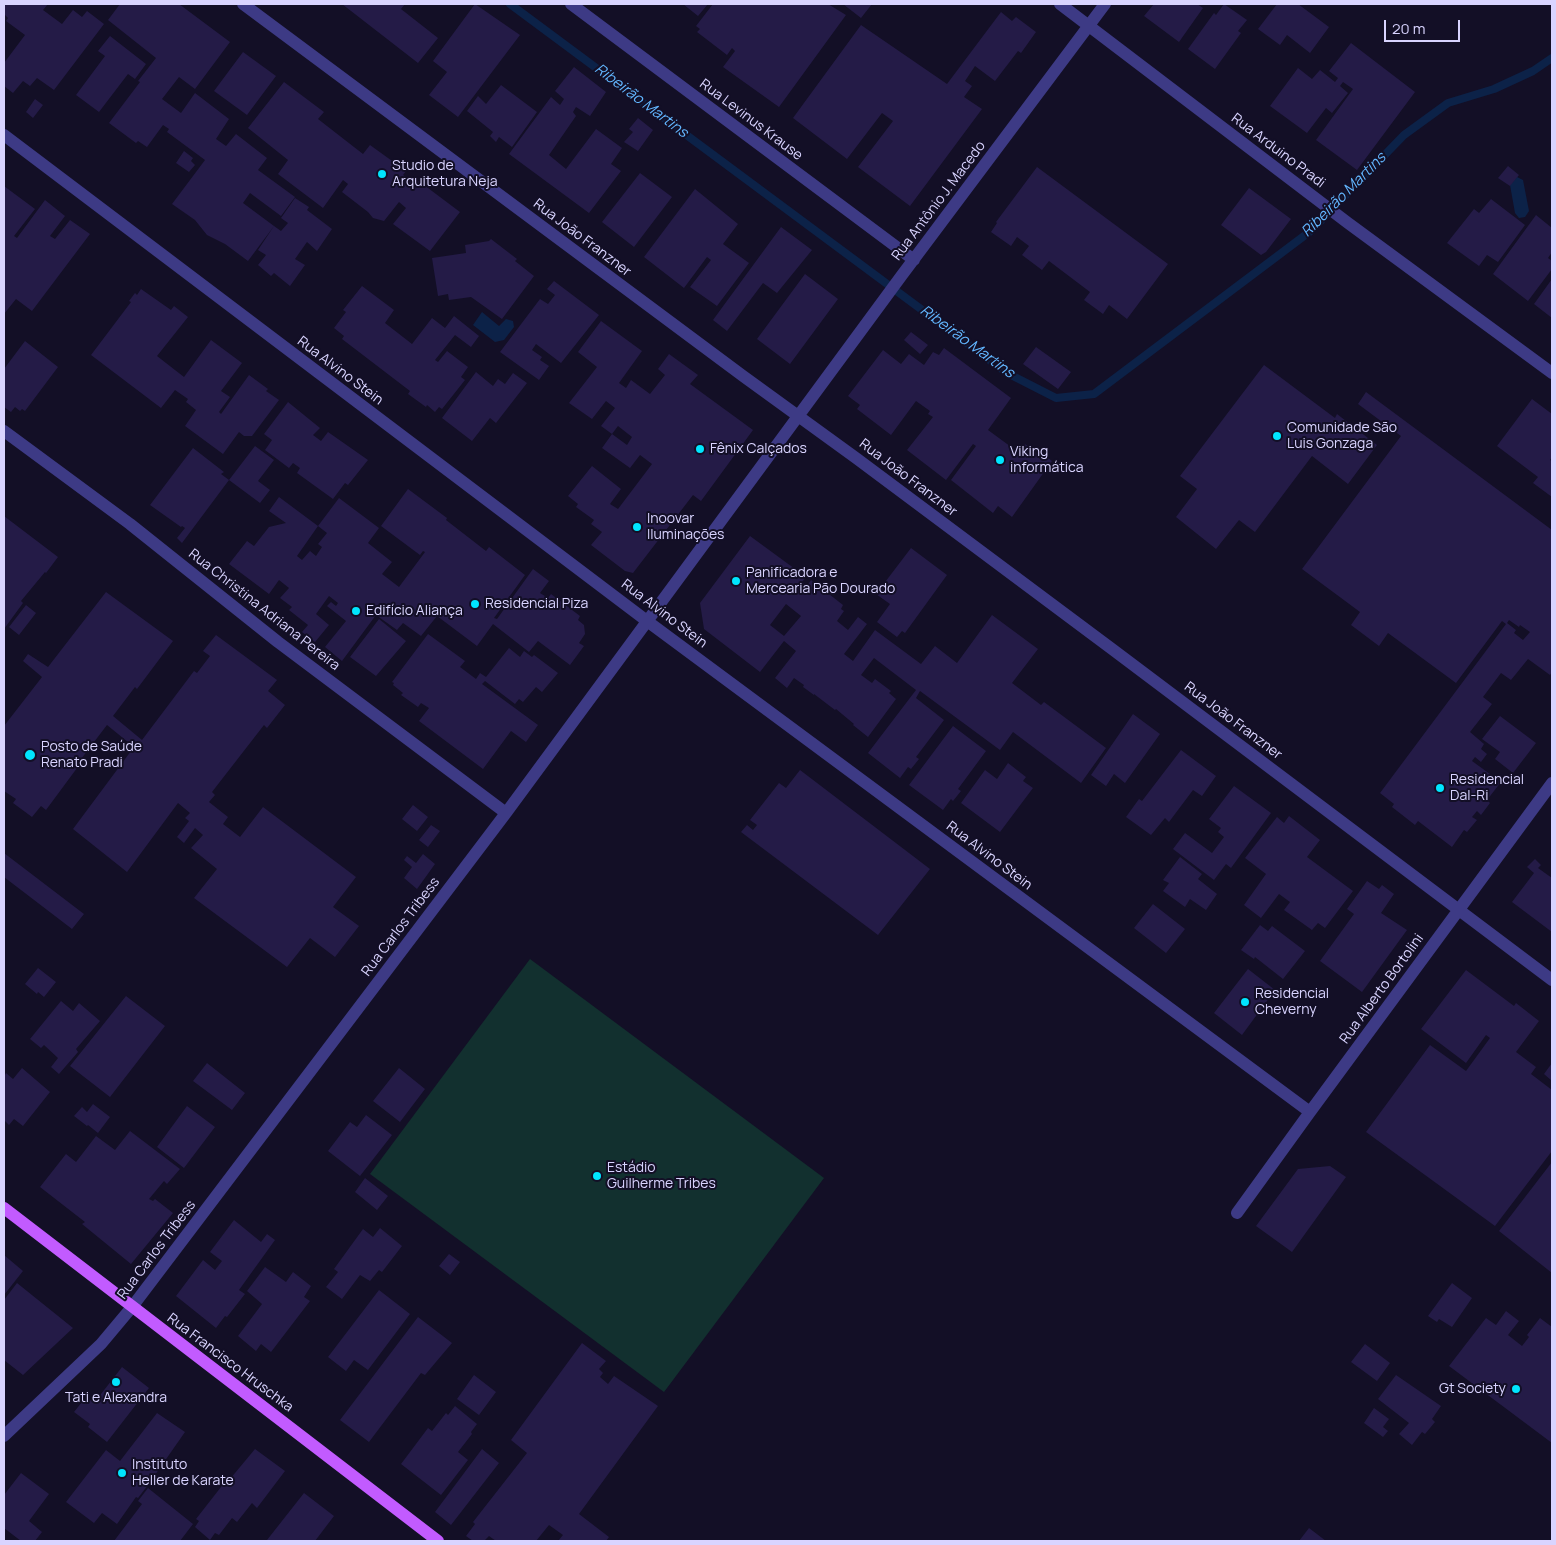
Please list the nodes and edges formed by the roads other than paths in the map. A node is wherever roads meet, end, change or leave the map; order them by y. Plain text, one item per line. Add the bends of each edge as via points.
1 (243, 4) edge
2 (571, 4) edge
3 (1060, 4) edge
4 (1104, 4) edge
5 (1088, 25) junction
6 (4, 136) edge
7 (914, 260) junction
8 (1552, 373) edge
9 (798, 416) junction
10 (4, 431) edge
11 (647, 621) junction
12 (1552, 783) edge
13 (506, 813) junction
14 (1459, 911) junction
15 (1552, 980) edge
16 (1310, 1112) junction
17 (4, 1208) edge
18 (1237, 1213) dead end
19 (132, 1307) junction
20 (4, 1436) edge
21 (438, 1541) edge

1 - 9 street, Rua João Franzner
2 - 7 street, Rua Levinus Krause
3 - 5 street, Rua Arduino Pradi
4 - 5 street, Rua Antônio J. Macedo
5 - 7 street, Rua Antônio J. Macedo
5 - 8 street, Rua Arduino Pradi
6 - 11 street, Rua Alvino Stein
7 - 9 street, Rua Antônio J. Macedo
9 - 11 street, Rua Carlos Tribess
9 - 14 street, Rua João Franzner
10 - 13 street, Rua Christina Adriana Pereira
11 - 13 street, Rua Carlos Tribess
11 - 16 street, Rua Alvino Stein
12 - 14 street, Rua Alberto Bortolini
13 - 19 street, Rua Carlos Tribess
14 - 15 street, Rua João Franzner
14 - 16 street, Rua Alberto Bortolini
16 - 18 street, Rua Alberto Bortolini
17 - 19 main road, Rua Francisco Hruschka
19 - 20 street, Rua Carlos Tribess via 95,1350
19 - 21 main road, Rua Francisco Hruschka

